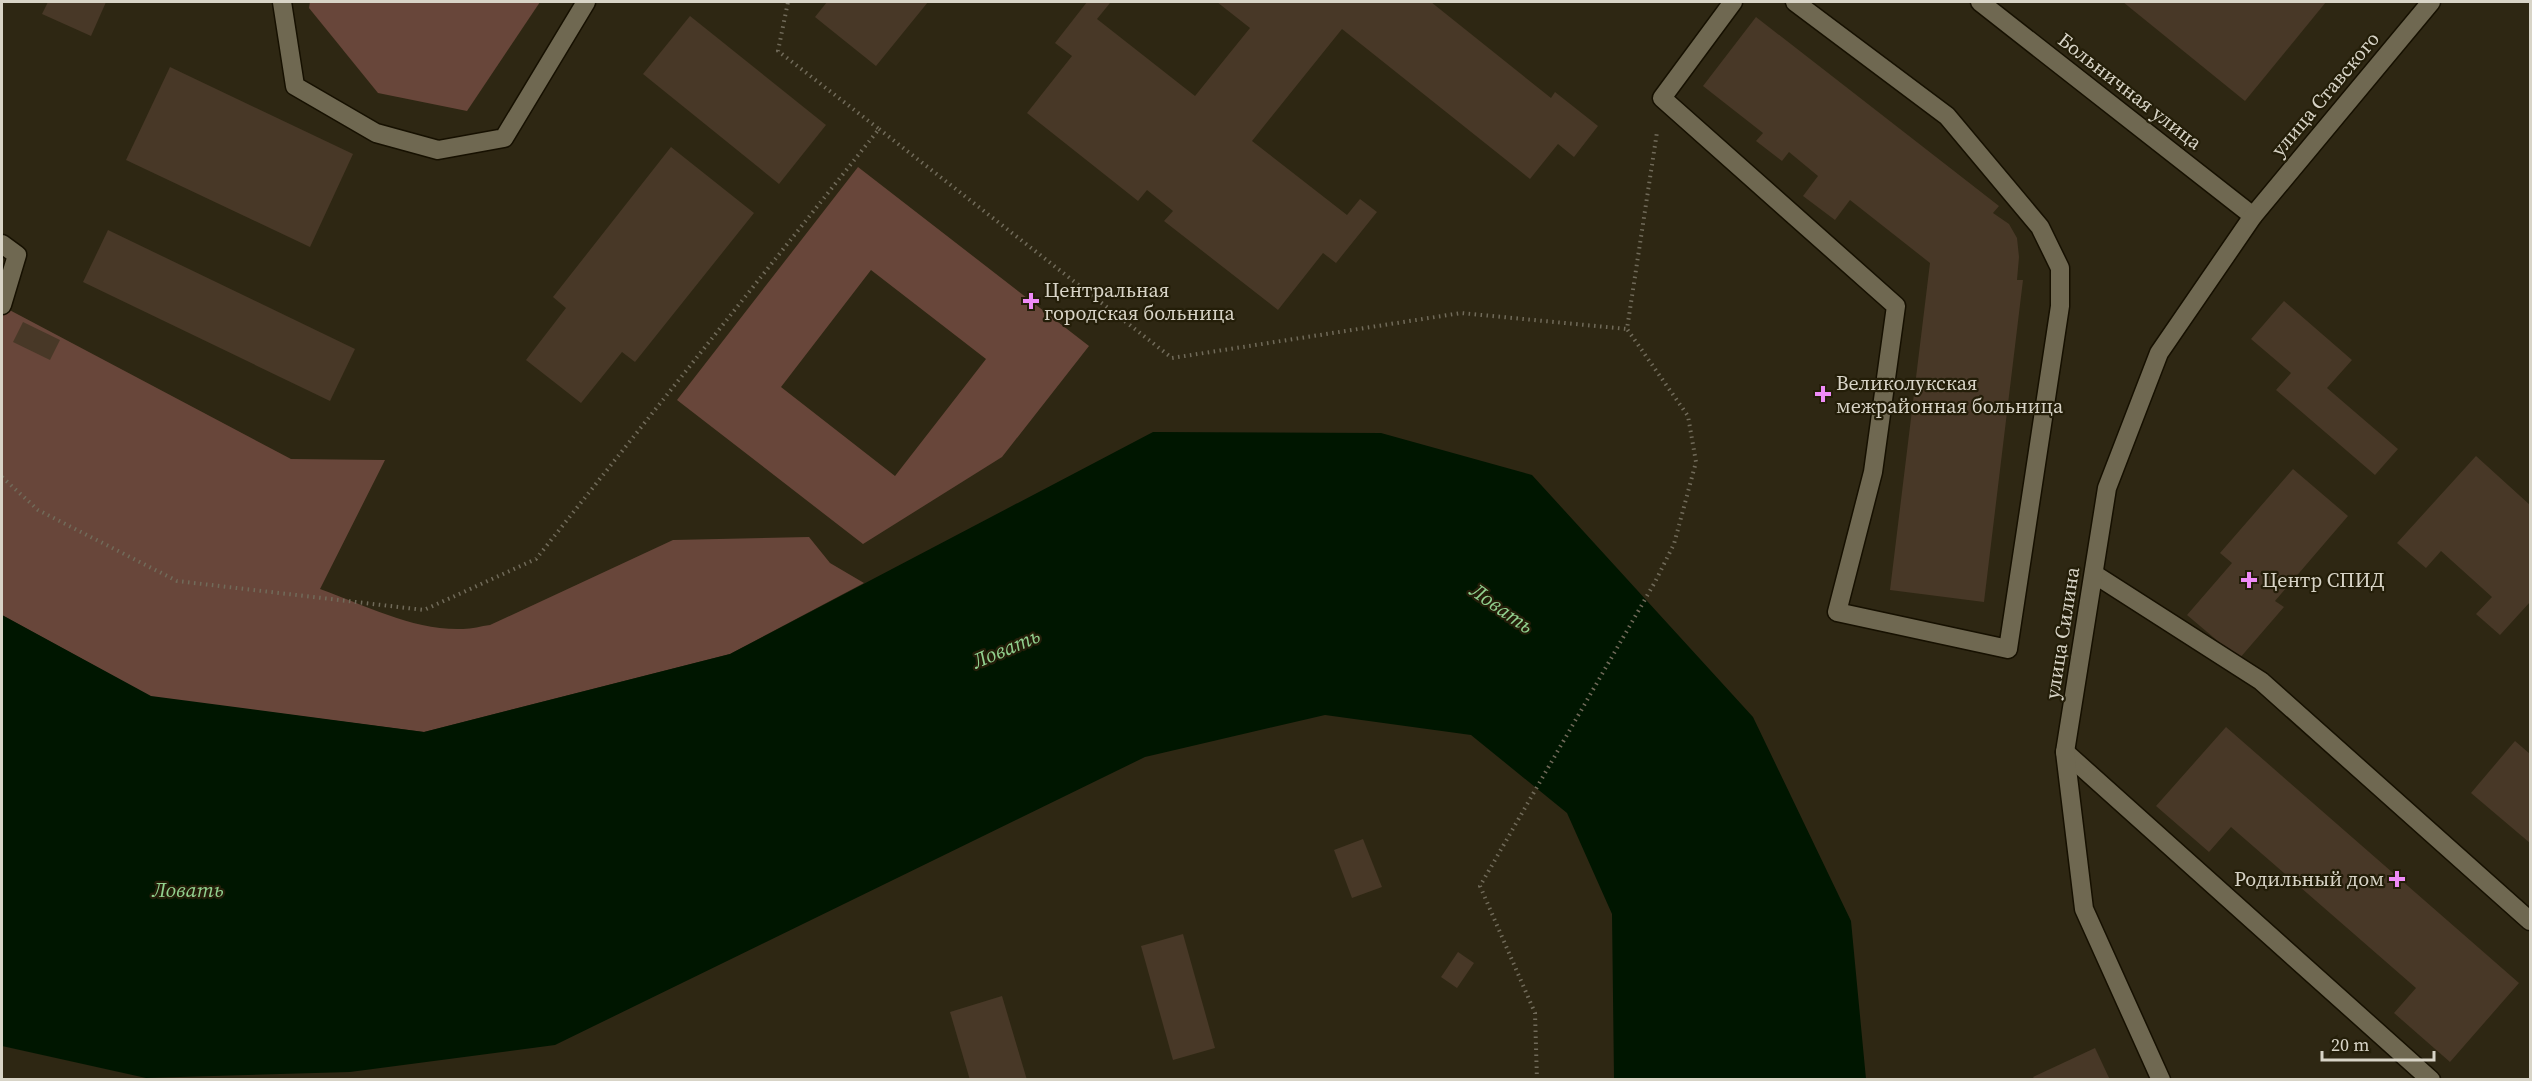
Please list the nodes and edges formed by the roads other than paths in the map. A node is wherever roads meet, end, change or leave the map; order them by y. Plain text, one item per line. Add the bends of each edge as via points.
1 (282, 2) edge
2 (586, 2) edge
3 (1733, 2) edge
4 (1795, 2) edge
5 (1980, 2) edge
6 (2431, 2) edge
7 (2253, 216) junction
8 (2, 244) edge
9 (2, 305) edge
10 (2094, 574) junction
11 (2066, 752) junction
12 (2530, 921) edge
13 (2161, 1080) edge
14 (2431, 1080) edge

1 - 2 street via 295,86 376,133 438,150 504,138
3 - 4 street via 1662,98 1896,306 1873,472 1837,612 2008,649 2060,306 2060,268 2040,227 1947,116
5 - 7 street, Больничная улица
6 - 7 street, улица Ставского
7 - 10 street, улица Силина via 2159,353 2108,488
8 - 9 street via 17,255
10 - 11 street, улица Силина
10 - 12 street via 2260,681
11 - 13 street, улица Силина via 2084,909
11 - 14 street

